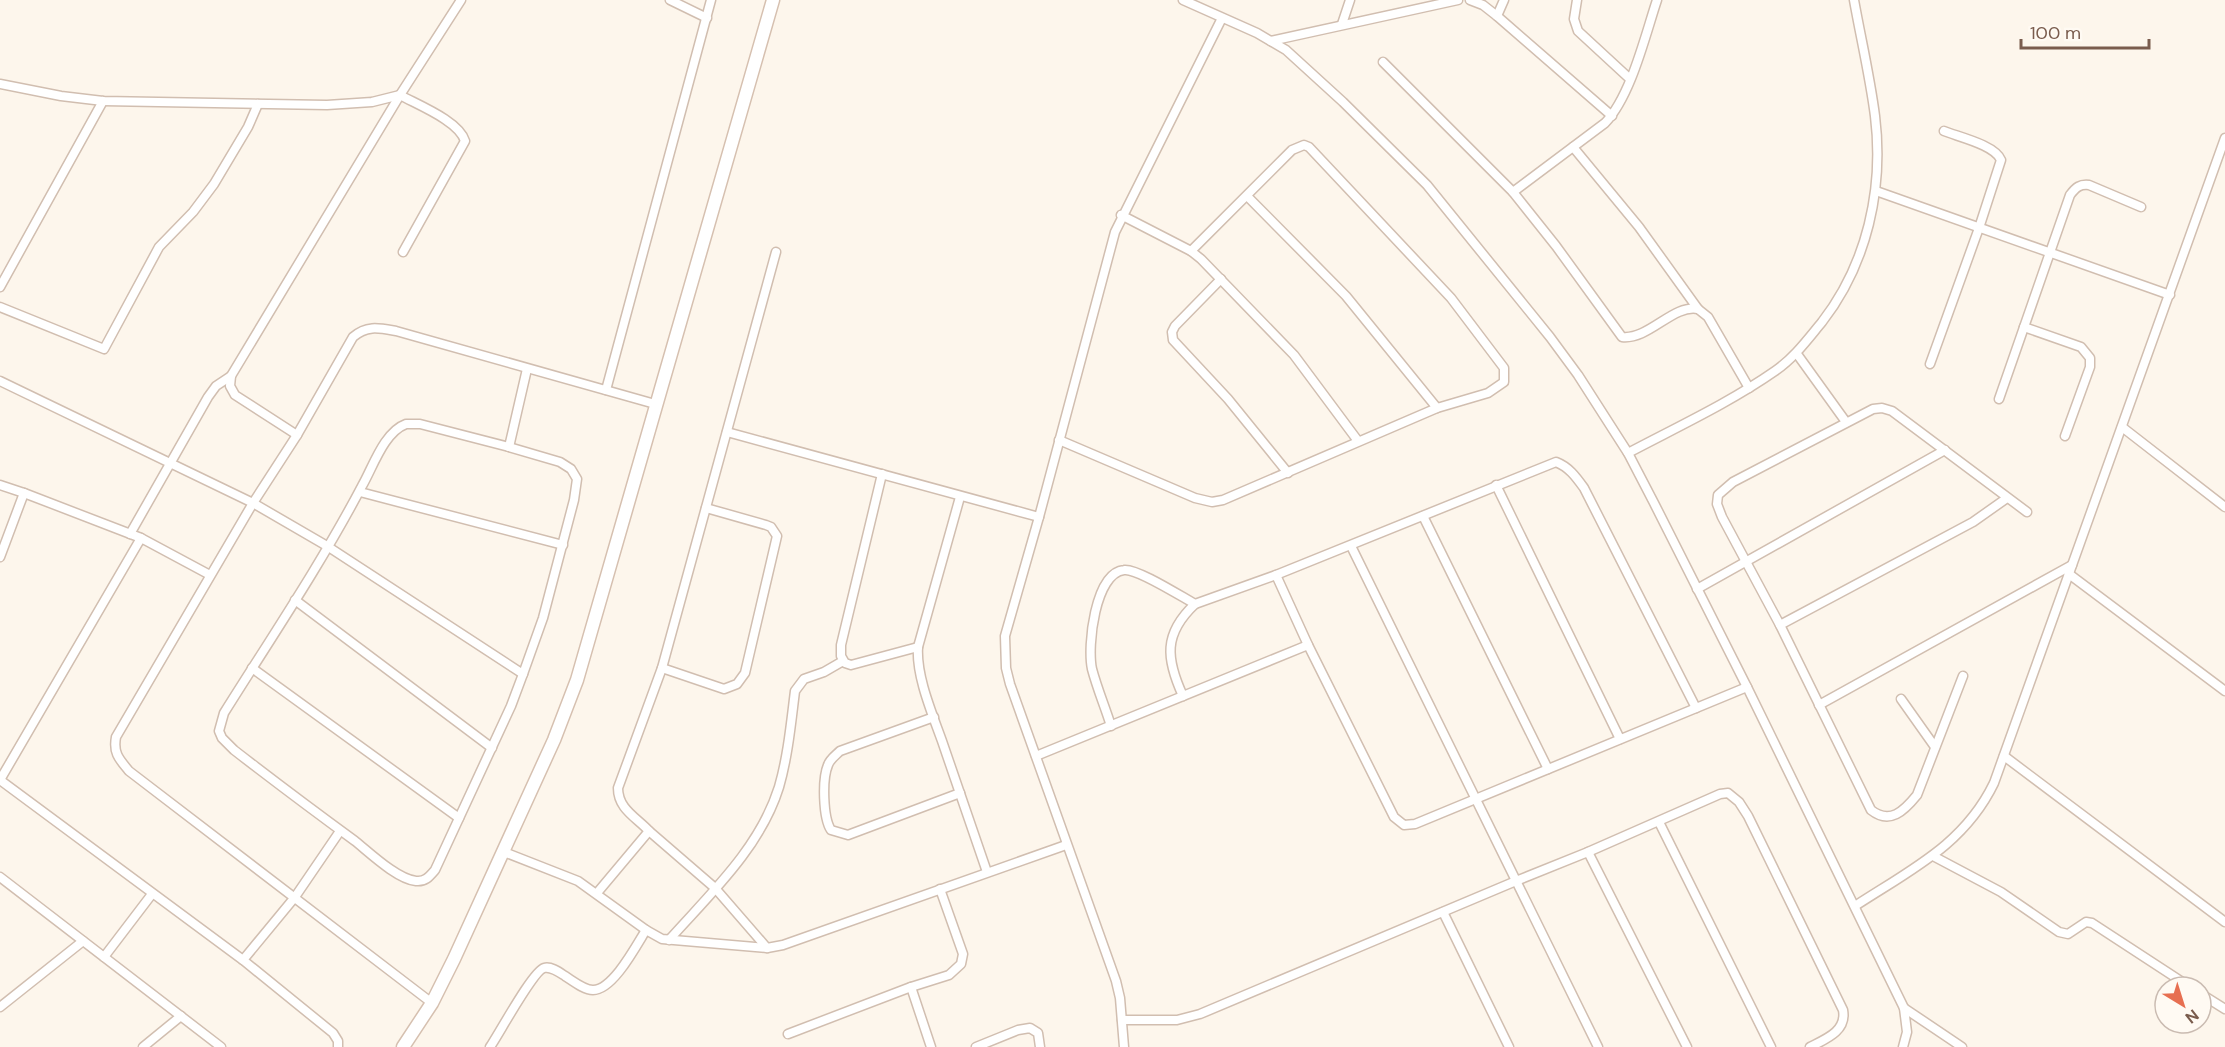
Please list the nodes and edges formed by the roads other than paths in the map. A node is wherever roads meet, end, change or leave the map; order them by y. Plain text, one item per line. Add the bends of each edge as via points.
1 (460, 0) edge
2 (670, 0) edge
3 (711, 0) edge
4 (773, 0) edge
5 (1183, 0) edge
6 (1350, 0) edge
7 (1458, 0) edge
8 (1470, 0) edge
9 (1504, 0) edge
10 (1577, 0) edge
11 (1657, 0) edge
12 (1854, 0) edge
13 (1497, 16) junction
14 (707, 18) junction
15 (1222, 18) junction
16 (1342, 24) junction
17 (1271, 41) junction
18 (1383, 62) dead end
19 (1630, 79) junction
20 (0, 84) edge
21 (400, 94) junction
22 (103, 101) junction
23 (258, 104) junction
24 (1612, 116) junction
25 (1944, 132) dead end
26 (2225, 138) edge
27 (1573, 147) junction
28 (1876, 191) junction
29 (1513, 192) junction
30 (1247, 196) junction
31 (2141, 207) dead end
32 (1121, 215) junction
33 (1979, 228) junction
34 (1191, 251) junction
35 (403, 252) dead end
36 (776, 252) dead end
37 (2050, 254) junction
38 (1221, 279) junction
39 (0, 287) edge
40 (2170, 295) junction
41 (0, 307) edge
42 (1698, 309) junction
43 (2024, 327) junction
44 (1797, 354) junction
45 (1930, 364) dead end
46 (527, 369) junction
47 (231, 376) junction
48 (0, 381) edge
49 (1749, 388) junction
50 (606, 390) junction
51 (1999, 399) dead end
52 (655, 404) junction
53 (1437, 408) junction
54 (1846, 422) junction
55 (2122, 427) junction
56 (727, 432) junction
57 (297, 435) junction
58 (2065, 436) dead end
59 (1059, 440) junction
60 (1358, 441) junction
61 (509, 447) junction
62 (1945, 450) junction
63 (1628, 453) junction
64 (170, 462) junction
65 (1288, 472) junction
66 (882, 474) junction
67 (0, 485) edge
68 (1496, 485) junction
69 (360, 492) junction
70 (24, 493) junction
71 (960, 497) junction
72 (2007, 498) junction
73 (253, 502) junction
74 (2225, 507) edge
75 (706, 508) junction
76 (2027, 512) dead end
77 (1423, 516) junction
78 (1039, 517) junction
79 (130, 534) junction
80 (141, 538) junction
81 (563, 544) junction
82 (327, 546) junction
83 (1351, 546) junction
84 (0, 557) edge
85 (1747, 560) junction
86 (2071, 569) junction
87 (210, 575) junction
88 (1276, 575) junction
89 (1697, 590) junction
90 (295, 600) junction
91 (1195, 604) junction
92 (1780, 625) junction
93 (1308, 645) junction
94 (918, 647) junction
95 (843, 661) junction
96 (252, 668) junction
97 (662, 668) junction
98 (523, 674) junction
99 (1963, 676) dead end
100 (1747, 687) junction
101 (2225, 691) edge
102 (1183, 696) junction
103 (1901, 699) dead end
104 (1819, 705) junction
105 (1695, 708) junction
106 (933, 717) junction
107 (1111, 726) junction
108 (1620, 739) junction
109 (1935, 747) junction
110 (492, 748) junction
111 (1036, 756) junction
112 (2004, 756) junction
113 (1548, 770) junction
114 (0, 780) edge
115 (960, 793) junction
116 (1474, 798) junction
117 (459, 819) junction
118 (1659, 822) junction
119 (340, 831) junction
120 (649, 831) junction
121 (1066, 845) junction
122 (504, 852) junction
123 (1588, 852) junction
124 (1933, 856) junction
125 (987, 872) junction
126 (0, 877) edge
127 (1516, 880) junction
128 (715, 888) junction
129 (940, 889) junction
130 (597, 893) junction
131 (152, 894) junction
132 (295, 897) junction
133 (1855, 906) junction
134 (1443, 912) junction
135 (2225, 922) edge
136 (646, 930) junction
137 (669, 940) junction
138 (83, 941) junction
139 (767, 948) junction
140 (104, 957) junction
141 (243, 960) junction
142 (2172, 975) edge
143 (911, 987) junction
144 (432, 1003) junction
145 (0, 1007) edge
146 (1904, 1008) junction
147 (181, 1016) junction
148 (1122, 1020) junction
149 (788, 1034) dead end
150 (143, 1047) edge
151 (221, 1047) edge
152 (338, 1047) edge
153 (403, 1047) edge
154 (490, 1047) edge
155 (931, 1047) edge
156 (976, 1047) edge
157 (1040, 1047) edge
158 (1124, 1047) edge
159 (1509, 1047) edge
160 (1598, 1047) edge
161 (1687, 1047) edge
162 (1771, 1047) edge
163 (1810, 1047) edge
164 (1903, 1047) edge
165 (1962, 1047) edge

1 - 21 street
2 - 14 street
3 - 14 street
4 - 52 street
5 - 15 street
6 - 16 street
7 - 16 street
8 - 13 street
9 - 13 street
10 - 19 street via 1574,19 1578,31
11 - 19 street
12 - 28 street via 1875,117
13 - 24 street
14 - 50 street
15 - 17 street
15 - 32 street
16 - 17 street
17 - 63 street via 1343,102 1427,184 1550,337
18 - 29 street
19 - 24 street
20 - 22 street
21 - 23 street via 355,104
21 - 35 street via 452,124 462,132 465,141
21 - 47 street
22 - 23 street
22 - 39 street
23 - 41 street via 249,127 214,184 159,247 104,349
24 - 27 street
25 - 33 street via 1990,149 2001,160
26 - 40 street
27 - 29 street
27 - 42 street via 1639,227
28 - 33 street
28 - 44 street via 1864,245 1851,276 1834,306
29 - 42 street via 1622,337 1634,337 1685,310
30 - 34 street
30 - 53 street via 1346,296
30 - 53 street via 1292,150 1309,147 1451,298 1503,368 1504,382 1488,393
31 - 37 street via 2082,184 2070,195
32 - 34 street
32 - 59 street
33 - 37 street
33 - 45 street
34 - 38 street
36 - 56 street
37 - 40 street
37 - 43 street
38 - 60 street via 1294,355
38 - 65 street via 1175,326 1173,340
40 - 55 street
42 - 49 street via 1708,317
43 - 51 street
43 - 58 street via 2081,347 2090,358
44 - 49 street
44 - 54 street
46 - 50 street
46 - 57 street via 396,331 368,328 353,337
46 - 61 street
47 - 57 street via 230,386 235,395
47 - 64 street via 216,386
48 - 64 street
49 - 63 street
50 - 52 street
52 - 122 street via 583,660 554,740
53 - 60 street
54 - 62 street via 1882,408 1892,411
54 - 85 street via 1733,482 1718,495 1722,517
55 - 74 street
55 - 86 street
56 - 66 street
56 - 75 street
57 - 73 street
59 - 65 street via 1205,501 1223,500
59 - 78 street
60 - 65 street
61 - 69 street via 420,424 406,424 386,442
61 - 81 street via 560,462 575,473 575,495
62 - 72 street
62 - 85 street
63 - 89 street
64 - 73 street
64 - 79 street
66 - 71 street
66 - 95 street via 842,645
67 - 70 street
68 - 77 street
68 - 105 street via 1556,462 1574,474
68 - 108 street
69 - 81 street
69 - 82 street
70 - 79 street
70 - 84 street
71 - 78 street
71 - 94 street
72 - 76 street
72 - 92 street via 1973,522
73 - 82 street
73 - 87 street
75 - 97 street
75 - 97 street via 763,523 777,536 745,673 737,684 724,689
77 - 83 street
77 - 113 street
78 - 111 street via 1005,636 1010,684
79 - 80 street
80 - 87 street
80 - 114 street
81 - 98 street
82 - 90 street
82 - 98 street
83 - 88 street
83 - 116 street
85 - 89 street
85 - 92 street
86 - 101 street
86 - 104 street
86 - 112 street
87 - 132 street via 120,730 114,748 129,771
88 - 91 street
88 - 93 street
89 - 100 street
90 - 96 street
90 - 110 street
91 - 102 street via 1171,640 1170,660
91 - 107 street via 1126,569 1115,573 1104,585 1091,636 1091,657
92 - 104 street
93 - 102 street
93 - 116 street via 1397,821 1412,825
94 - 95 street via 851,665
94 - 106 street via 919,670
95 - 128 street via 798,685 786,758 770,810 743,855
96 - 117 street
96 - 119 street via 224,713 220,735
97 - 120 street via 618,788 623,807
98 - 110 street
99 - 109 street
100 - 105 street
100 - 133 street
102 - 107 street
103 - 109 street
104 - 109 street via 1871,810 1881,818 1899,812 1917,795
105 - 108 street
106 - 115 street
106 - 115 street via 833,757 825,778 825,818 831,830 848,835
107 - 111 street
108 - 113 street
110 - 117 street
111 - 121 street
112 - 124 street via 1984,804 1954,839
112 - 135 street
113 - 116 street
114 - 131 street
115 - 125 street
116 - 127 street
117 - 119 street via 435,870 423,881 412,880 392,869
118 - 123 street
118 - 162 street
118 - 163 street via 1720,794 1728,793 1739,802 1844,1010 1842,1025
119 - 132 street
120 - 128 street
120 - 130 street
121 - 125 street
121 - 148 street via 1116,981
122 - 130 street
122 - 144 street
123 - 127 street
123 - 161 street
124 - 133 street
124 - 142 street via 2001,892 2059,932 2068,934 2086,922 2092,923
125 - 129 street
126 - 138 street
127 - 134 street
127 - 160 street
128 - 137 street
128 - 139 street
129 - 139 street
129 - 143 street via 963,959 949,975
130 - 136 street
131 - 140 street
131 - 141 street
132 - 141 street
132 - 144 street
133 - 146 street
134 - 148 street via 1200,1014 1178,1020
134 - 159 street
136 - 137 street
136 - 154 street via 612,980 601,988 590,990 557,970 541,969
137 - 139 street
138 - 140 street
138 - 145 street
140 - 147 street
141 - 152 street via 333,1033
143 - 149 street
143 - 155 street
144 - 153 street
146 - 164 street via 1907,1032
146 - 165 street
147 - 150 street
147 - 151 street
148 - 158 street
156 - 157 street via 1030,1028 1038,1033

